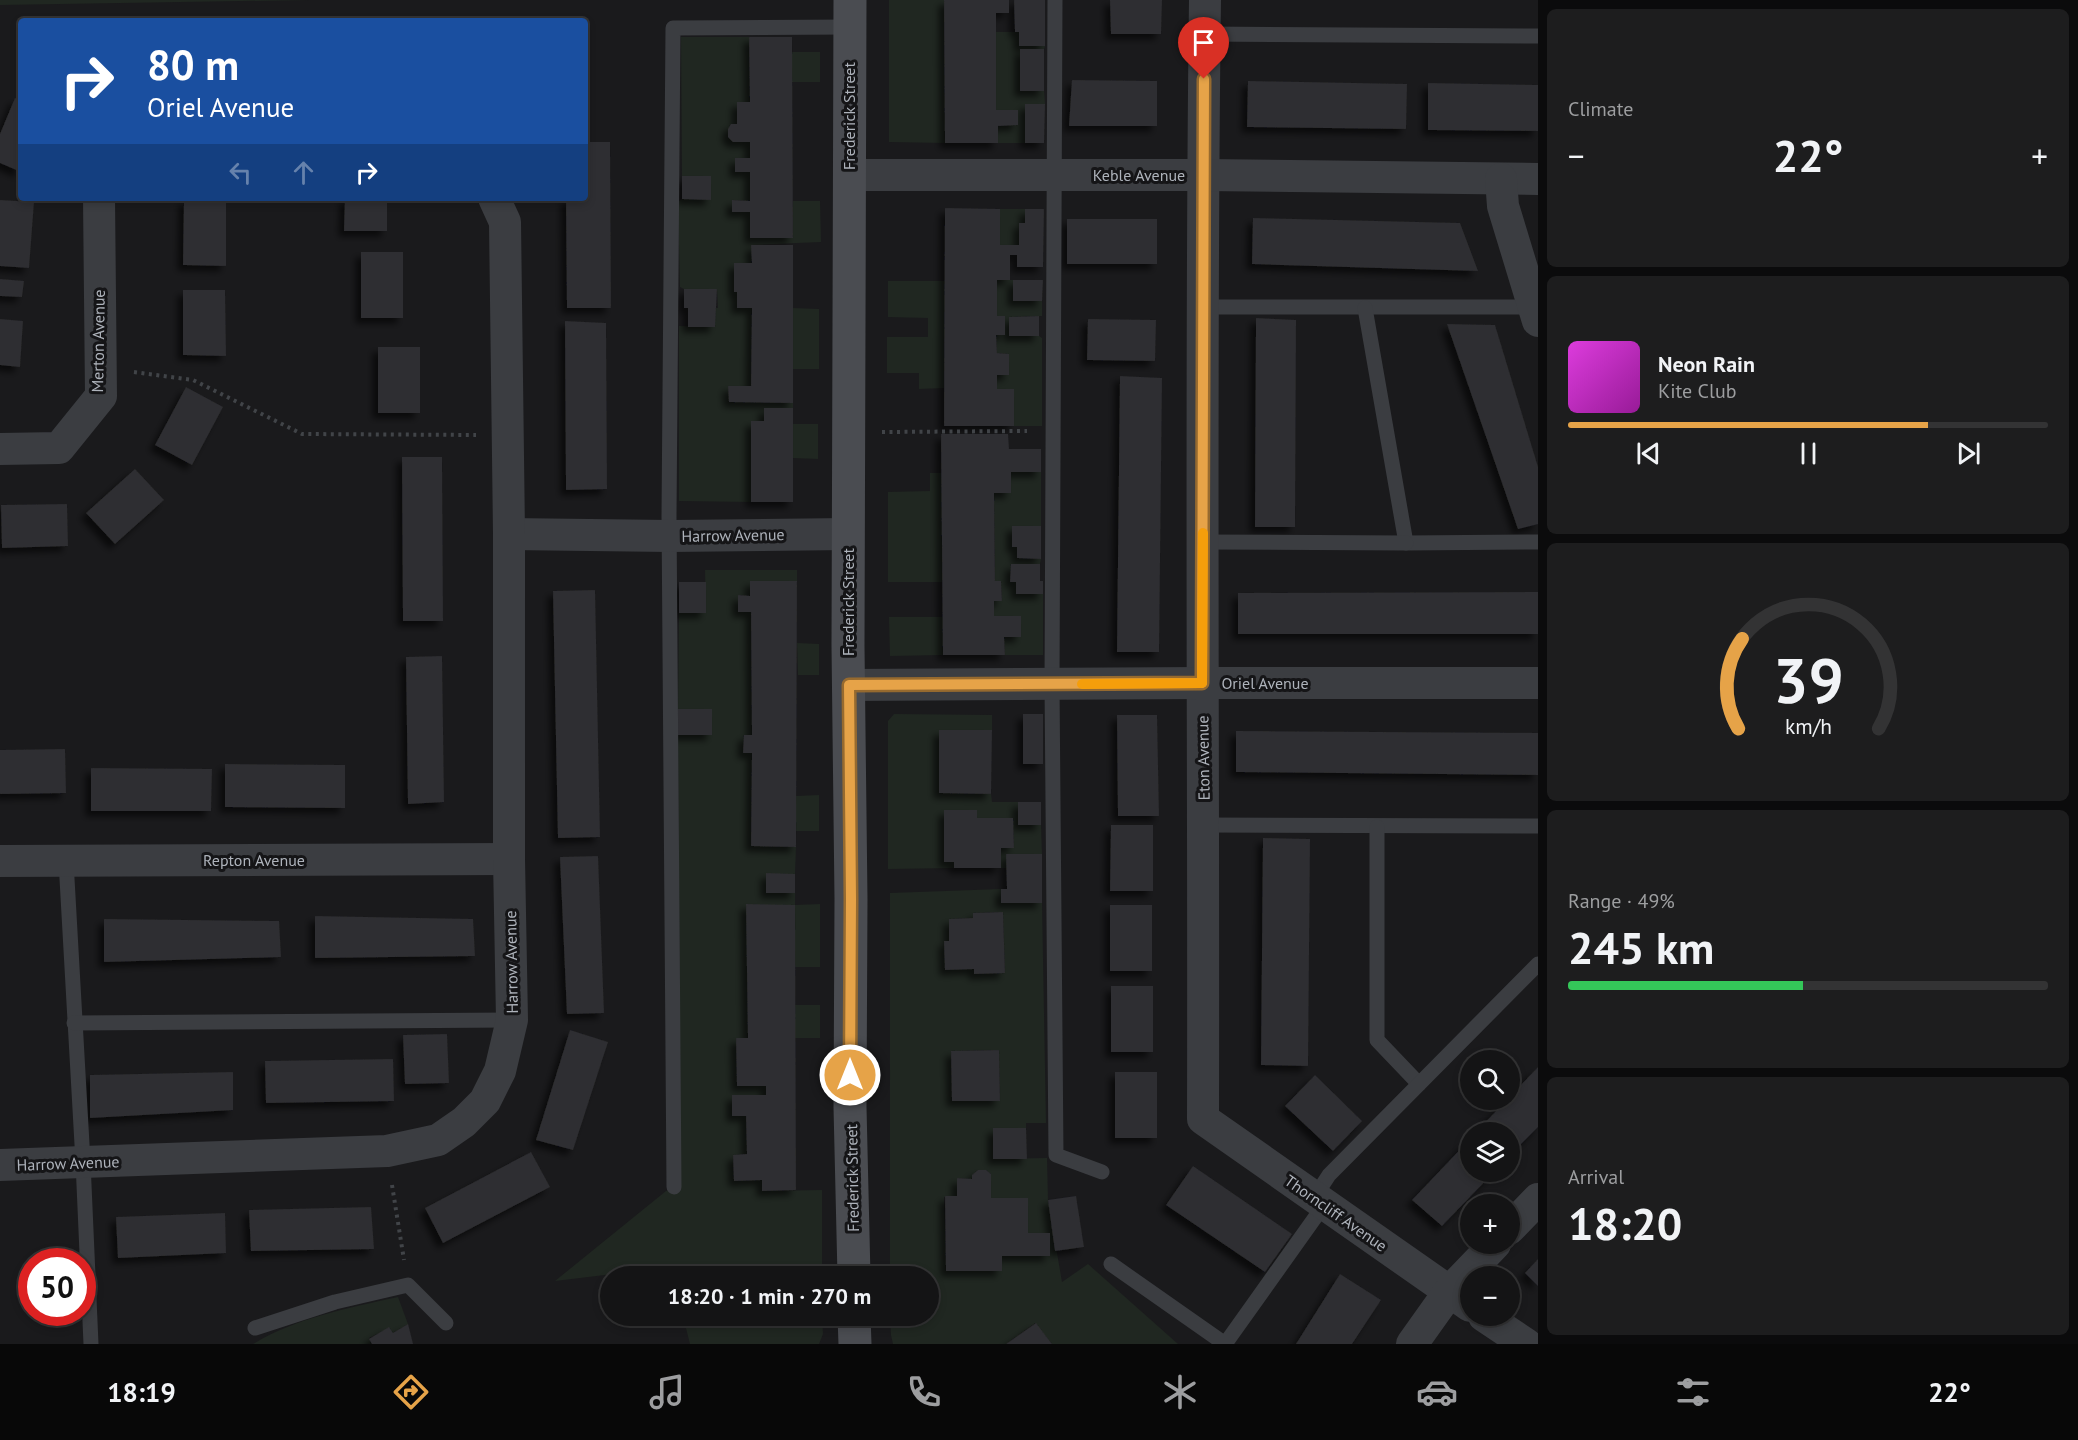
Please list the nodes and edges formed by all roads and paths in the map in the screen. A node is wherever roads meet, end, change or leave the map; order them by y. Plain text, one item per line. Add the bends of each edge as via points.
1 (1055, 0) edge
2 (1204, 0) edge
3 (850, 14) edge
4 (1204, 34) junction
5 (1538, 36) edge
6 (849, 175) junction
7 (1054, 175) junction
8 (1204, 175) junction
9 (1501, 178) junction
10 (1538, 179) edge
11 (99, 201) edge
12 (495, 201) edge
13 (1204, 307) junction
14 (1365, 308) junction
15 (1536, 314) edge
16 (100, 368) junction
17 (1052, 431) junction
18 (881, 432) dead end
19 (508, 436) junction
20 (0, 449) edge
21 (509, 534) junction
22 (848, 534) junction
23 (670, 536) junction
24 (1203, 542) junction
25 (1538, 542) edge
26 (1406, 543) junction
27 (1202, 683) junction
28 (1538, 683) edge
29 (1052, 684) junction
30 (849, 685) junction
31 (1204, 825) junction
32 (1538, 826) edge
33 (1377, 827) junction
34 (509, 859) junction
35 (0, 861) edge
36 (66, 861) junction
37 (1538, 964) edge
38 (512, 1020) junction
39 (74, 1023) junction
40 (1419, 1084) junction
41 (1203, 1119) joint
42 (387, 1151) junction
43 (84, 1162) junction
44 (0, 1165) edge
45 (1102, 1172) dead end
46 (674, 1187) dead end
47 (1538, 1199) edge
48 (1319, 1202) junction
49 (1520, 1218) edge
50 (1111, 1264) dead end
51 (854, 1266) edge
52 (408, 1285) junction
53 (1460, 1299) edge
54 (447, 1323) dead end
55 (854, 1326) edge
56 (1500, 1326) edge
57 (255, 1328) dead end
58 (91, 1344) edge
59 (855, 1344) edge
60 (1412, 1344) edge
61 (1526, 1344) edge

1 - 7 lane
2 - 4 street, Eton Avenue
3 - 6 main road, Frederick Street
3 - 23 lane via 672,28
4 - 5 lane
4 - 8 street, Eton Avenue
6 - 7 street, Keble Avenue
6 - 22 main road, Frederick Street
7 - 8 street, Keble Avenue
7 - 17 lane
8 - 9 street, Keble Avenue
8 - 13 street, Eton Avenue
9 - 10 street, Keble Avenue
9 - 15 street via 1503,206
11 - 16 street, Merton Avenue
12 - 19 street, Harrow Avenue via 505,222
13 - 14 lane
13 - 24 street, Eton Avenue
14 - 15 lane
14 - 26 lane
16 - 19 path via 193,380 302,434
16 - 20 street, Merton Avenue via 101,396 59,448
17 - 18 path
17 - 29 lane
19 - 21 street, Harrow Avenue
21 - 23 street, Harrow Avenue
21 - 34 street, Harrow Avenue
22 - 23 street, Harrow Avenue
22 - 30 main road, Frederick Street
23 - 46 lane
24 - 26 lane
24 - 27 street, Eton Avenue
25 - 26 lane
27 - 28 street, Oriel Avenue
27 - 29 street, Oriel Avenue
27 - 31 street, Eton Avenue
29 - 30 street, Oriel Avenue
29 - 45 lane via 1056,1155
30 - 51 main road, Frederick Street
31 - 33 lane
31 - 41 street, Eton Avenue
32 - 33 lane
33 - 40 lane via 1377,1040
34 - 36 street, Repton Avenue
34 - 38 street, Harrow Avenue
35 - 36 street, Repton Avenue
36 - 39 lane
37 - 40 lane
38 - 39 lane
38 - 42 street, Harrow Avenue via 500,1071 485,1101 438,1140
39 - 43 lane
40 - 48 lane via 1329,1175
41 - 48 street, Thorncliff Avenue
42 - 43 street, Harrow Avenue
42 - 52 path
43 - 44 street, Harrow Avenue
43 - 58 lane
47 - 49 street
48 - 50 lane via 1225,1344
48 - 53 street, Thorncliff Avenue
52 - 54 lane
52 - 57 lane via 335,1302
53 - 60 street
55 - 59 main road
56 - 61 street

